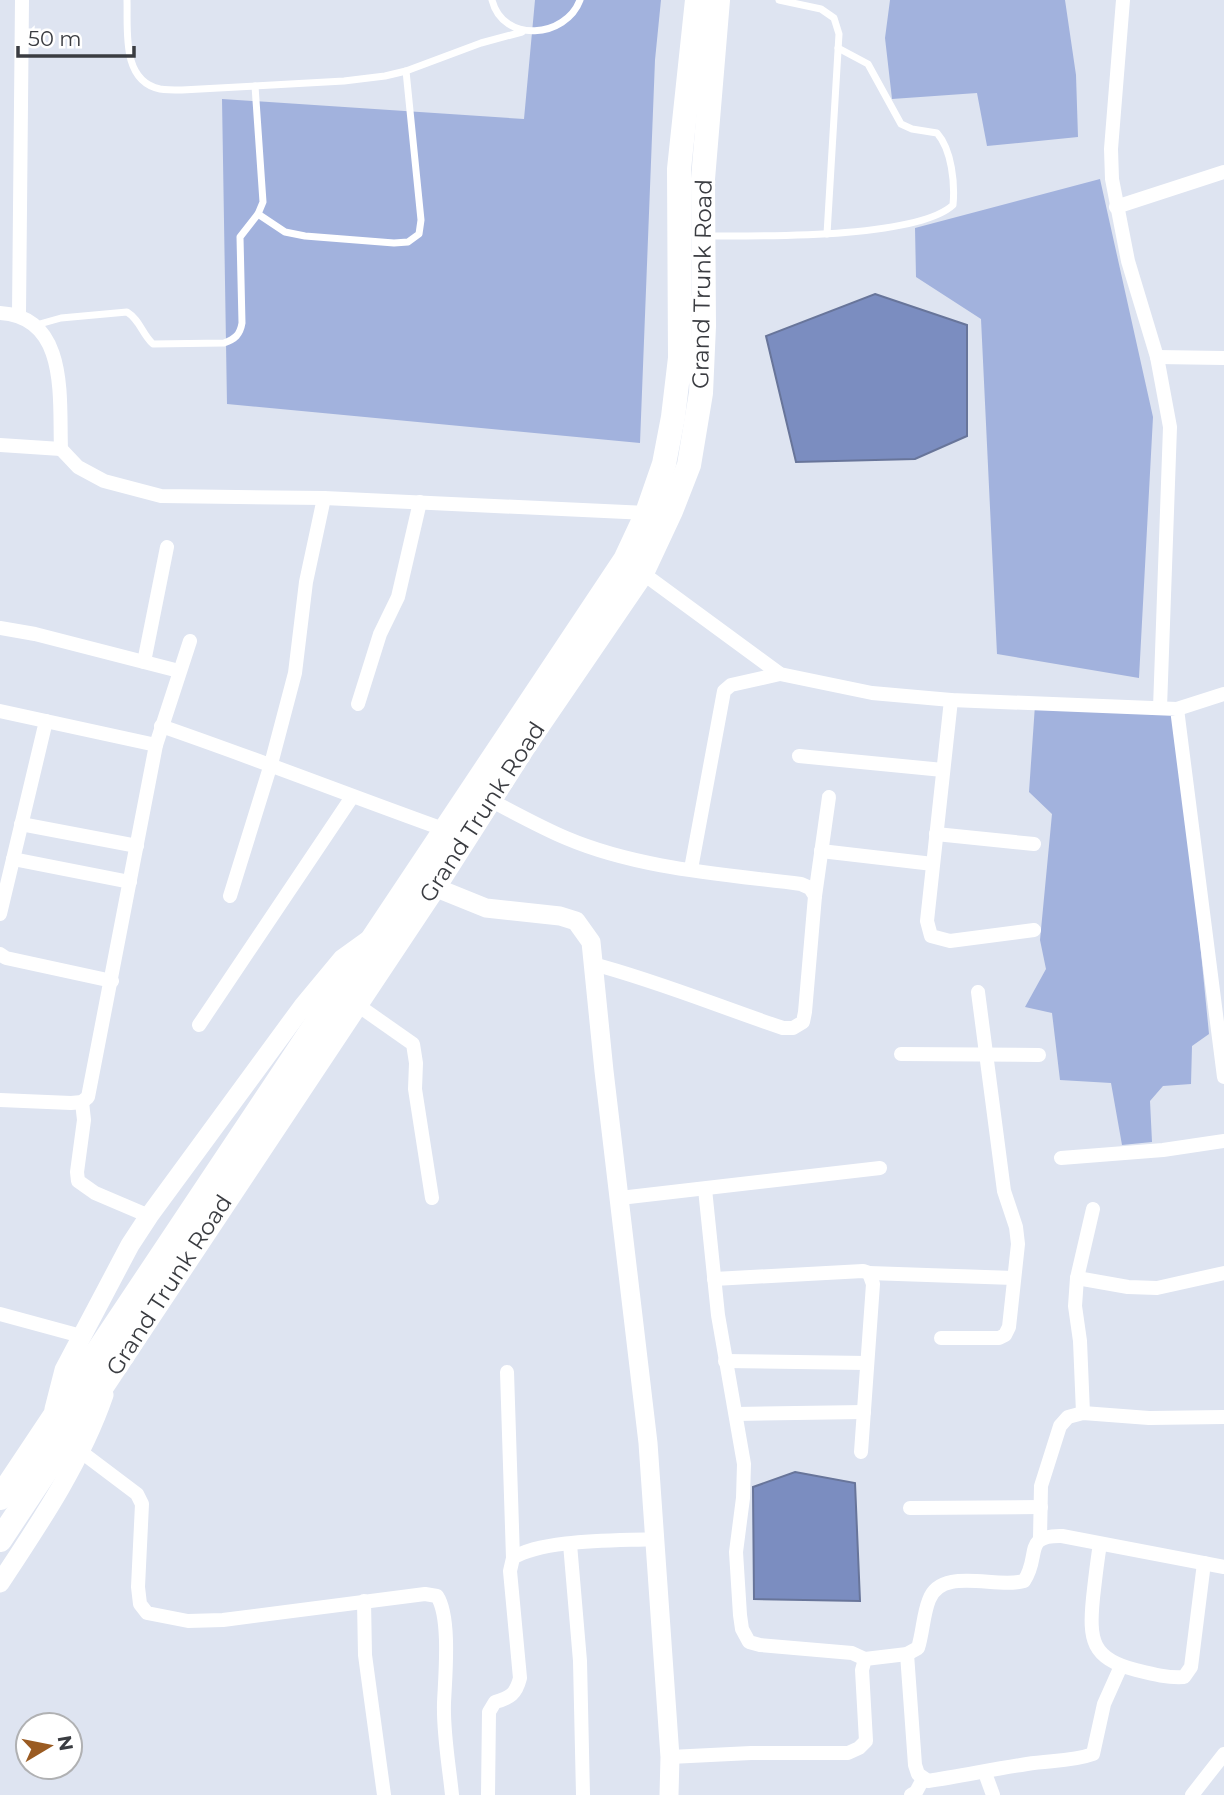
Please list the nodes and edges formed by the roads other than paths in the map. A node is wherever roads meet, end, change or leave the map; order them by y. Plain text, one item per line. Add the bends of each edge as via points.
1 (22, 0) edge
2 (127, 0) edge
3 (492, 0) edge
4 (580, 0) edge
5 (697, 0) edge
6 (718, 0) edge
7 (779, 0) edge
8 (1123, 0) edge
9 (522, 32) junction
10 (838, 48) junction
11 (406, 71) junction
12 (255, 86) junction
13 (1224, 172) edge
14 (1116, 207) junction
15 (258, 214) junction
16 (827, 234) junction
17 (702, 236) junction
18 (0, 313) edge
19 (19, 314) junction
20 (36, 325) junction
21 (1157, 357) junction
22 (1224, 358) edge
23 (0, 445) edge
24 (61, 449) junction
25 (324, 498) junction
26 (420, 502) junction
27 (647, 513) junction
28 (167, 547) dead end
29 (634, 567) junction
30 (0, 628) edge
31 (190, 641) dead end
32 (144, 662) junction
33 (178, 671) junction
34 (780, 674) junction
35 (1224, 694) edge
36 (951, 701) junction
37 (358, 704) dead end
38 (1160, 708) junction
39 (1177, 709) junction
40 (0, 711) edge
41 (46, 721) junction
42 (161, 726) junction
43 (156, 745) junction
44 (799, 756) dead end
45 (271, 764) junction
46 (943, 770) junction
47 (352, 797) junction
48 (829, 797) dead end
49 (490, 800) junction
50 (21, 824) junction
51 (446, 830) junction
52 (936, 834) junction
53 (1034, 844) dead end
54 (137, 846) junction
55 (821, 851) junction
56 (13, 859) junction
57 (933, 864) junction
58 (691, 869) junction
59 (130, 882) junction
60 (434, 887) junction
61 (230, 896) dead end
62 (815, 896) junction
63 (0, 914) edge
64 (1034, 930) dead end
65 (377, 934) junction
66 (0, 954) edge
67 (593, 964) junction
68 (111, 981) junction
69 (978, 992) dead end
70 (356, 1004) junction
71 (199, 1025) dead end
72 (901, 1054) dead end
73 (1039, 1055) dead end
74 (986, 1056) junction
75 (1224, 1077) edge
76 (0, 1100) edge
77 (82, 1102) junction
78 (1224, 1141) edge
79 (1061, 1158) dead end
80 (880, 1168) dead end
81 (705, 1189) junction
82 (432, 1198) dead end
83 (620, 1198) junction
84 (1093, 1209) dead end
85 (149, 1216) junction
86 (869, 1273) junction
87 (1224, 1273) edge
88 (1014, 1278) junction
89 (1076, 1278) junction
90 (714, 1279) junction
91 (0, 1314) edge
92 (80, 1336) junction
93 (941, 1338) dead end
94 (724, 1360) junction
95 (867, 1363) junction
96 (112, 1371) junction
97 (507, 1372) dead end
98 (864, 1412) junction
99 (1083, 1413) junction
100 (736, 1414) junction
101 (53, 1417) junction
102 (1224, 1417) edge
103 (80, 1451) junction
104 (861, 1452) dead end
105 (0, 1498) edge
106 (1041, 1507) junction
107 (910, 1508) dead end
108 (1040, 1538) junction
109 (655, 1539) junction
110 (0, 1540) edge
111 (570, 1544) junction
112 (1100, 1544) junction
113 (513, 1558) junction
114 (1204, 1563) junction
115 (1224, 1567) edge
116 (0, 1583) edge
117 (364, 1601) junction
118 (907, 1654) junction
119 (865, 1659) junction
120 (1121, 1666) junction
121 (1224, 1754) edge
122 (670, 1757) junction
123 (985, 1773) junction
124 (923, 1779) junction
125 (384, 1795) edge
126 (452, 1795) edge
127 (488, 1795) edge
128 (583, 1795) edge
129 (669, 1795) edge
130 (911, 1795) edge
131 (993, 1795) edge
132 (1192, 1795) edge

1 - 19 street
2 - 12 lane via 131,63 142,81 158,89
3 - 9 lane via 505,23
4 - 9 lane via 565,22
5 - 27 highway, Grand Trunk Road via 679,169 680,358 664,464
6 - 17 highway, Grand Trunk Road
7 - 10 lane via 821,9 834,18
8 - 14 street via 1111,149
9 - 11 lane
10 - 16 lane
10 - 16 lane via 868,64 901,124 937,133 944,141 954,194 953,205 928,219
11 - 12 lane via 344,81
11 - 15 lane via 419,234 408,242 394,243 304,236 285,232
12 - 15 lane via 263,202
13 - 14 street
14 - 21 street
15 - 20 lane via 240,237 242,323 234,339 153,344 136,317 127,312
16 - 17 lane
17 - 29 highway, Grand Trunk Road via 701,393 689,465 671,511
18 - 19 street
19 - 20 street
20 - 24 street via 52,349 58,373
21 - 22 street
21 - 38 street via 1170,427
23 - 24 street
24 - 25 street via 78,467 104,481 161,496
25 - 26 street
25 - 45 street via 306,582 295,673
26 - 27 street
26 - 37 street via 398,597 380,634
27 - 29 highway, Grand Trunk Road
28 - 32 street
29 - 34 street
29 - 49 highway, Grand Trunk Road
29 - 51 highway, Grand Trunk Road
30 - 32 street
31 - 33 street
32 - 33 street
33 - 42 street
34 - 36 street via 872,693
34 - 58 street via 731,685 724,691
35 - 39 street
36 - 38 street
36 - 46 street
38 - 39 street
39 - 75 street
40 - 41 street
41 - 43 street
41 - 50 street
42 - 43 street
42 - 45 street
43 - 54 street
44 - 46 street
45 - 47 street
45 - 61 street
46 - 52 street
47 - 51 street
47 - 71 street
48 - 55 street
49 - 58 street via 567,838
49 - 60 highway, Grand Trunk Road
50 - 54 street
50 - 56 street
51 - 65 highway, Grand Trunk Road
52 - 53 street
52 - 57 street
54 - 59 street
55 - 57 street
55 - 62 street
56 - 59 street
56 - 63 street
57 - 64 street via 927,921 931,936 950,941
58 - 62 street via 801,884
59 - 68 street
60 - 67 street via 486,908 576,921 591,943
60 - 70 highway, Grand Trunk Road
62 - 67 street via 805,1012 803,1022 793,1028
65 - 85 street via 342,959 303,1006
65 - 101 highway, Grand Trunk Road
66 - 68 street
67 - 83 street
68 - 77 street via 88,1097
69 - 74 street
70 - 82 street via 413,1044 415,1089
70 - 96 highway, Grand Trunk Road
72 - 74 street
73 - 74 street
74 - 88 street via 1003,1191 1016,1227
76 - 77 street
77 - 85 street via 78,1181
78 - 79 street
80 - 81 street
81 - 83 street
81 - 90 street
83 - 109 street
84 - 89 street
85 - 92 street
86 - 88 street
86 - 90 street
86 - 95 street via 873,1284
87 - 89 street via 1157,1288
88 - 93 street via 1005,1335
89 - 99 street
90 - 94 street
91 - 92 street
92 - 101 street via 64,1370
94 - 95 street
94 - 100 street
95 - 98 street
96 - 103 street
96 - 110 highway, Grand Trunk Road
97 - 113 street
98 - 100 street
98 - 104 street
99 - 102 street
99 - 106 street via 1068,1417 1060,1426 1041,1486
100 - 119 street via 744,1480 736,1552 742,1629 748,1642 852,1653
101 - 105 highway, Grand Trunk Road
103 - 116 street
103 - 117 street via 137,1494 142,1504 138,1587 140,1604 147,1613 188,1621 223,1620
106 - 107 street
106 - 108 street
108 - 112 street via 1062,1536
108 - 118 street via 1024,1581 936,1587 928,1601 918,1648
109 - 111 street
109 - 122 street
111 - 113 street via 523,1551
111 - 128 street via 580,1661
112 - 114 street
112 - 120 street via 1090,1627 1093,1644 1103,1657
113 - 127 street via 510,1571 520,1678 517,1691 495,1702 489,1712
114 - 115 street
114 - 120 street via 1191,1667 1184,1676 1171,1678
117 - 125 street via 365,1655
117 - 126 street via 432,1594 440,1601
118 - 119 street
118 - 124 street via 915,1765
119 - 122 street via 866,1741 859,1748 848,1753
120 - 123 street via 1104,1704 1093,1754
121 - 132 street
122 - 129 street
123 - 124 street
123 - 131 street
124 - 130 street

